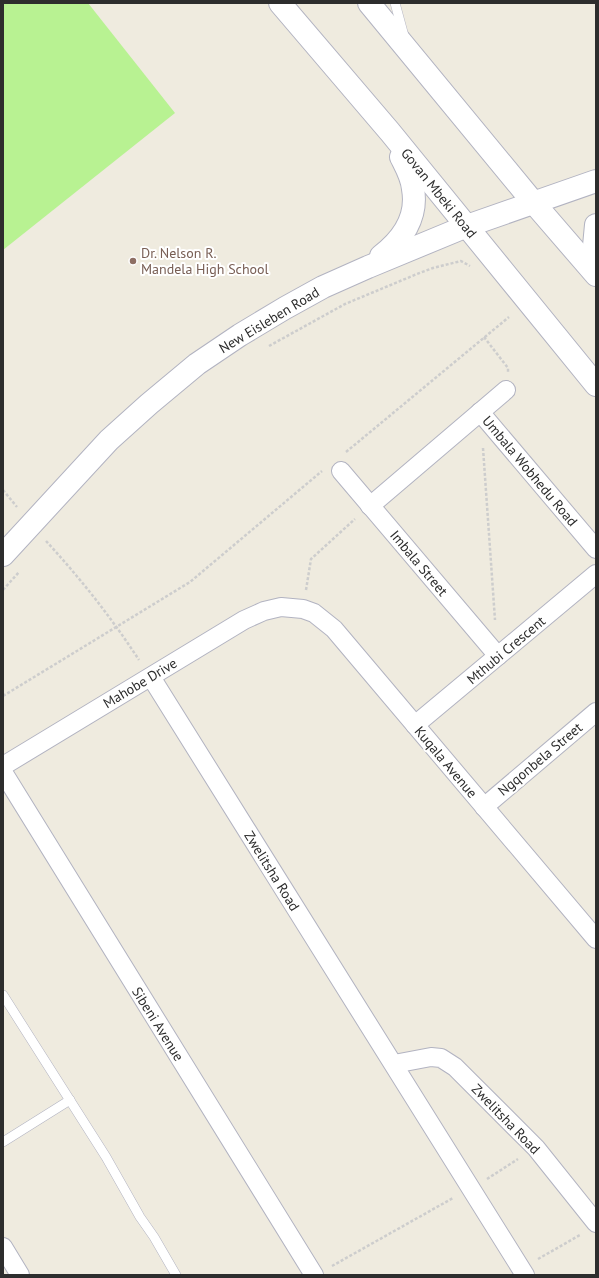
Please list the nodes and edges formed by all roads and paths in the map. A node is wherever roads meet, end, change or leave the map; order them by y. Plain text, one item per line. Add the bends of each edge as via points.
1 (280, 3) edge
2 (369, 3) edge
3 (395, 3) edge
4 (408, 50) junction
5 (390, 132) junction
6 (596, 181) edge
7 (534, 202) junction
8 (596, 225) edge
9 (467, 226) junction
10 (596, 256) edge
11 (461, 261) dead end
12 (368, 267) junction
13 (596, 274) edge
14 (508, 317) dead end
15 (484, 337) junction
16 (266, 347) dead end
17 (596, 385) edge
18 (506, 390) joint
19 (480, 412) junction
20 (344, 453) dead end
21 (334, 469) joint
22 (3, 490) edge
23 (370, 506) junction
24 (18, 509) dead end
25 (50, 537) dead end
26 (46, 542) junction
27 (41, 547) dead end
28 (596, 549) edge
29 (3, 555) edge
30 (22, 568) dead end
31 (596, 574) edge
32 (3, 590) edge
33 (281, 607) joint
34 (303, 609) junction
35 (117, 626) junction
36 (498, 656) junction
37 (150, 677) junction
38 (3, 696) edge
39 (596, 712) edge
40 (415, 725) junction
41 (3, 766) edge
42 (3, 772) edge
43 (484, 807) junction
44 (596, 940) edge
45 (3, 995) edge
46 (394, 1064) junction
47 (70, 1100) junction
48 (3, 1142) edge
49 (536, 1148) junction
50 (471, 1188) junction
51 (589, 1228) edge
52 (3, 1248) edge
53 (321, 1271) edge
54 (519, 1273) edge
55 (20, 1275) edge
56 (176, 1275) edge

1 - 5 main road, Govan Mbeki Road
2 - 4 main road
3 - 4 lane
4 - 7 main road
5 - 9 main road, Govan Mbeki Road
5 - 12 main road via 410,176 413,211 401,237 392,248
6 - 7 main road, New Eisleben Road
7 - 9 main road, New Eisleben Road
7 - 13 main road
8 - 10 main road
9 - 12 main road, New Eisleben Road
9 - 17 main road, Govan Mbeki Road
11 - 16 path via 433,268 345,304
12 - 29 main road, New Eisleben Road via 284,308 197,364 109,440
14 - 15 path
15 - 18 path via 508,368
15 - 20 path
18 - 19 street
19 - 23 street
19 - 28 street, Umbala Wobhedu Road
19 - 36 path
21 - 23 street, Imbala Street
21 - 35 path via 190,582
22 - 24 path
23 - 34 path via 311,559
23 - 36 street, Imbala Street
25 - 26 path
26 - 27 path
26 - 35 path via 75,572
30 - 32 path
31 - 36 street, Mthubi Crescent
33 - 34 street, Kuqala Avenue
33 - 37 street, Mahobe Drive via 244,620
34 - 40 street, Kuqala Avenue via 314,613 334,629
35 - 37 path
35 - 38 path
36 - 40 street, Mthubi Crescent
37 - 41 street, Mahobe Drive
37 - 46 street, Zwelitsha Road
39 - 43 street, Ngqonbela Street
40 - 43 street, Kuqala Avenue
42 - 53 street, Sibeni Avenue
43 - 44 street, Kuqala Avenue
45 - 47 lane
46 - 49 street, Zwelitsha Road via 431,1057 441,1058 455,1067
46 - 50 street, Zwelitsha Road
47 - 48 lane
47 - 56 lane
49 - 50 path
49 - 51 street, Zwelitsha Road
50 - 53 path
50 - 54 street, Zwelitsha Road
51 - 54 path
52 - 55 street

